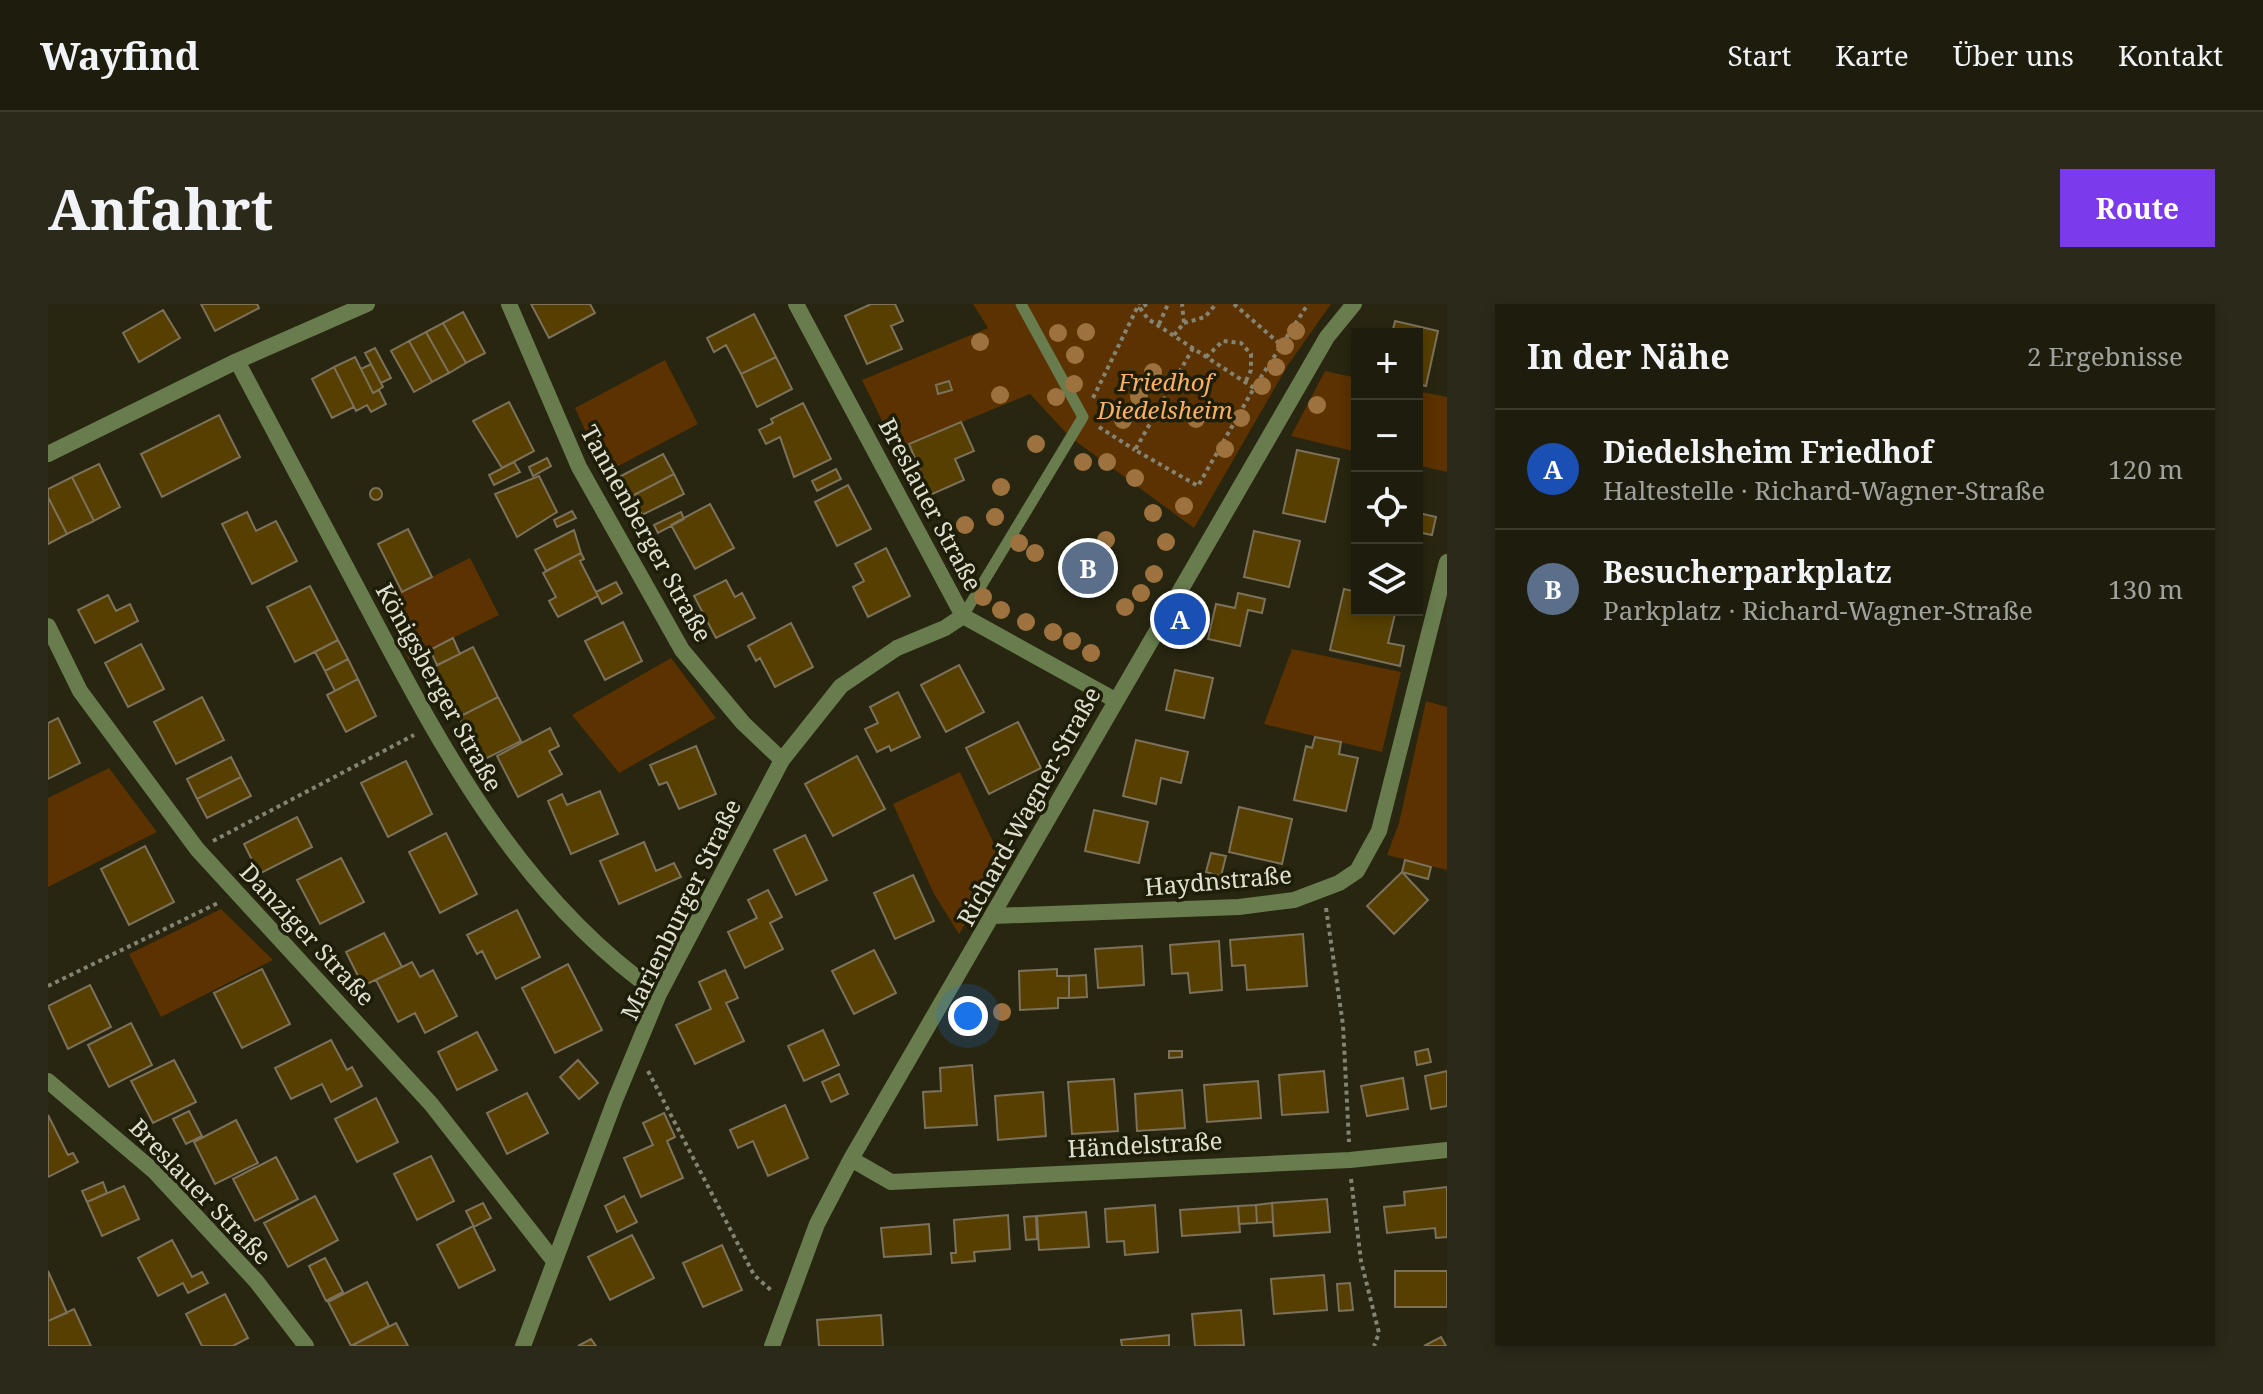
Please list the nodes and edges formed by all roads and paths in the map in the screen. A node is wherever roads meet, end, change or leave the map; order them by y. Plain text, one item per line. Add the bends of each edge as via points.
1 (367, 304) edge
2 (509, 304) edge
3 (796, 304) edge
4 (1021, 304) edge
5 (1147, 304) edge
6 (1168, 304) edge
7 (1182, 304) edge
8 (1216, 304) edge
9 (1234, 304) edge
10 (1308, 304) edge
11 (1354, 304) edge
12 (1140, 306) edge
13 (1184, 323) junction
14 (1159, 324) junction
15 (1174, 335) junction
16 (1281, 345) junction
17 (1193, 348) junction
18 (1206, 357) junction
19 (237, 361) junction
20 (1245, 383) junction
21 (1254, 388) junction
22 (1083, 417) junction
23 (1135, 450) junction
24 (48, 454) edge
25 (1447, 562) edge
26 (963, 616) junction
27 (48, 626) edge
28 (1115, 700) junction
29 (430, 726) junction
30 (782, 760) junction
31 (197, 849) junction
32 (1323, 890) junction
33 (236, 893) junction
34 (994, 916) junction
35 (48, 986) edge
36 (659, 994) junction
37 (637, 1052) junction
38 (48, 1081) edge
39 (1447, 1150) edge
40 (851, 1159) junction
41 (1350, 1160) junction
42 (554, 1261) junction
43 (770, 1289) dead end
44 (306, 1346) edge
45 (523, 1346) edge
46 (772, 1346) edge
47 (1374, 1346) edge

1 - 19 street
2 - 30 street, Tannenberger Straße via 579,467 682,650
3 - 26 street, Breslauer Straße
4 - 22 lane
5 - 12 path
6 - 14 path
7 - 13 path
8 - 13 path via 1205,317
9 - 16 path
10 - 16 path
11 - 28 street, Richard-Wagner-Straße via 1327,337
12 - 14 path
12 - 22 path
13 - 15 path
14 - 15 path
15 - 17 path
16 - 21 path
17 - 18 path
17 - 23 path
18 - 20 path
18 - 20 path via 1223,341 1241,343 1251,354
19 - 24 street
19 - 29 street, Königsberger Straße
20 - 21 path
21 - 23 path via 1198,486
22 - 23 path
22 - 26 lane
25 - 32 street, Haydnstraße via 1379,831 1357,871
26 - 28 street, Breslauer Straße
26 - 30 street, Marienburger Straße via 897,648 841,686
27 - 31 street, Danziger Straße via 80,691
28 - 34 street, Richard-Wagner-Straße
29 - 31 path
29 - 36 street, Königsberger Straße via 519,859 623,968
30 - 36 street, Marienburger Straße
31 - 33 street, Danziger Straße
32 - 34 street, Haydnstraße via 1294,900 1239,907
32 - 41 path via 1343,1025
33 - 35 path
33 - 42 street, Danziger Straße via 431,1104
34 - 40 street, Richard-Wagner-Straße
36 - 37 street, Marienburger Straße
37 - 42 street, Marienburger Straße
37 - 43 path via 754,1275
38 - 44 street, Breslauer Straße via 155,1172 256,1281
39 - 41 street, Händelstraße
40 - 41 street, Händelstraße via 891,1182
40 - 46 street, Richard-Wagner-Straße via 817,1224
41 - 47 path via 1361,1261 1379,1333
42 - 45 street, Marienburger Straße

